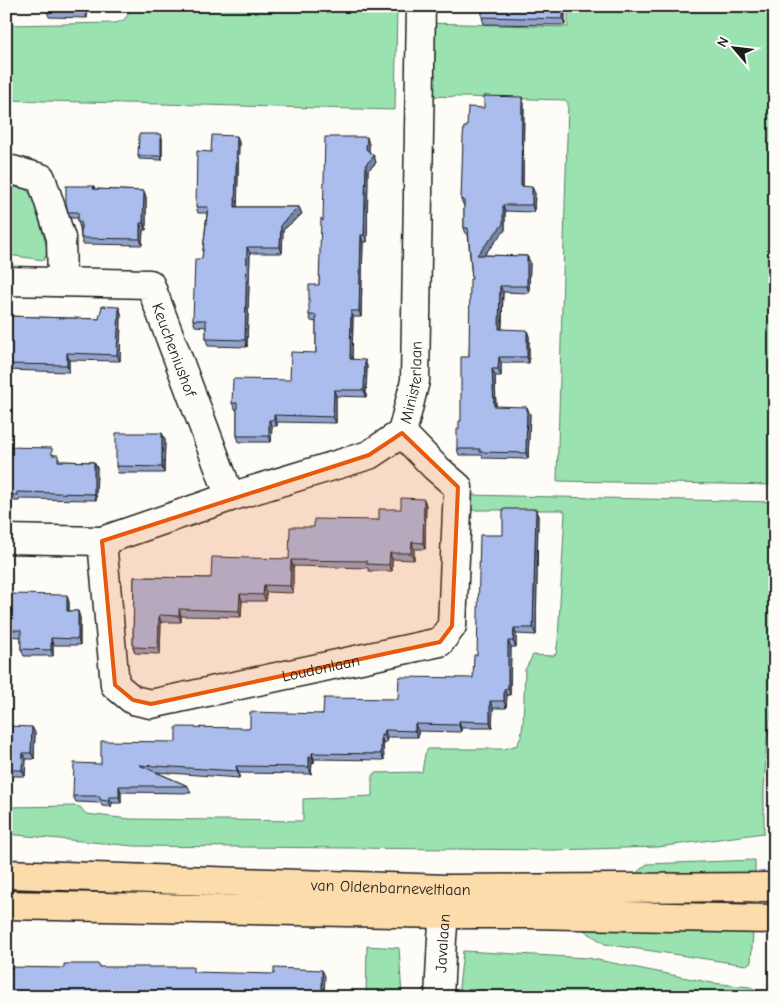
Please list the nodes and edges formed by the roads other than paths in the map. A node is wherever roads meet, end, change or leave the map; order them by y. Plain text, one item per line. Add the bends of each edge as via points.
1 (421, 6) edge
2 (6, 173) edge
3 (6, 282) edge
4 (62, 282) junction
5 (402, 433) junction
6 (230, 497) junction
7 (6, 539) edge
8 (102, 541) junction
9 (6, 874) edge
10 (775, 887) edge
11 (446, 902) junction
12 (6, 904) edge
13 (775, 919) edge
14 (440, 997) edge

1 - 5 street, Ministerlaan via 415,381
2 - 4 street via 12,170 40,178 61,238
3 - 4 street, Keucheniushof
4 - 6 street, Keucheniushof via 150,284
5 - 6 street, Ministerlaan via 369,455
5 - 8 street, Loudonlaan via 458,487 452,626 440,642 151,704 133,700 115,685
6 - 8 street, Ministerlaan
7 - 8 street, Ministerlaan
9 - 11 main road, van Oldenbarneveltlaan
10 - 11 main road, van Oldenbarneveltlaan
11 - 12 main road, van Oldenbarneveltlaan
11 - 13 main road, van Oldenbarneveltlaan via 528,914
11 - 14 street, Javalaan

